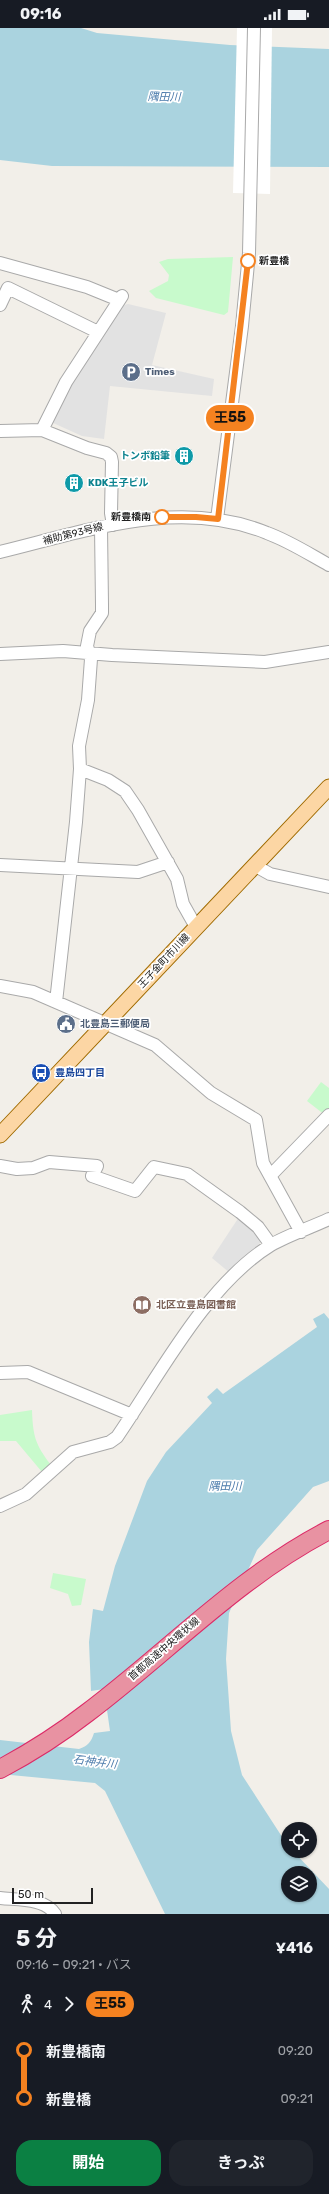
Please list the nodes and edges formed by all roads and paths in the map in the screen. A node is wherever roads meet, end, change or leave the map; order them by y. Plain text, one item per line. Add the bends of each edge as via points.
1 (254, 28) edge
2 (0, 263) edge
3 (0, 305) edge
4 (98, 332) junction
5 (42, 430) junction
6 (0, 431) edge
7 (218, 519) junction
8 (107, 526) junction
9 (0, 552) edge
10 (329, 565) edge
11 (89, 652) junction
12 (329, 652) edge
13 (0, 654) edge
14 (80, 769) junction
15 (329, 787) edge
16 (168, 862) junction
17 (0, 865) edge
18 (254, 865) junction
19 (72, 869) junction
20 (329, 887) edge
21 (196, 927) junction
22 (0, 986) edge
23 (56, 1002) junction
24 (105, 1024) junction
25 (329, 1115) edge
26 (0, 1135) edge
27 (0, 1166) edge
28 (270, 1176) junction
29 (329, 1219) edge
30 (301, 1232) junction
31 (271, 1245) junction
32 (0, 1373) edge
33 (132, 1415) junction
34 (0, 1506) edge
35 (329, 1525) edge
36 (329, 1530) edge
37 (0, 1763) edge
38 (0, 1769) edge
39 (0, 1898) edge
40 (56, 1914) edge

1 - 7 street via 249,254
2 - 4 street via 121,298
3 - 4 street via 8,288
4 - 5 street via 66,382
5 - 6 street
5 - 8 street via 111,457
7 - 8 street, 補助第93号線 via 169,516
7 - 10 street, 補助第93号線 via 268,533
8 - 9 street, 補助第93号線
8 - 11 street via 102,613 90,631 87,646
11 - 12 street via 112,656 265,662
11 - 13 street
11 - 14 street via 91,659 88,700 78,746
14 - 16 street via 108,780 125,791
14 - 19 street
15 - 18 main road, 王子金町市川線
16 - 19 street via 138,872
16 - 21 street via 177,879 183,904
17 - 19 street
18 - 20 street via 270,874
18 - 21 main road, 王子金町市川線
19 - 23 street
21 - 24 main road, 王子金町市川線
22 - 23 street via 33,992
23 - 24 street
24 - 26 main road, 王子金町市川線
24 - 28 street via 155,1045 211,1093 256,1120 262,1157
25 - 28 street
27 - 31 street via 33,1168 49,1162 97,1166 92,1176 135,1191 154,1167 187,1174 258,1227
28 - 30 street
29 - 30 street
30 - 31 street
31 - 33 street via 232,1277 203,1311 179,1342
32 - 33 street via 28,1372
33 - 34 street via 114,1440 73,1452 26,1494
35 - 37 highway, 首都高速中央環状線 via 262,1564 207,1606 83,1711 38,1742
36 - 38 highway, 首都高速中央環状線 via 263,1569 209,1610 86,1714
39 - 40 street via 43,1904

